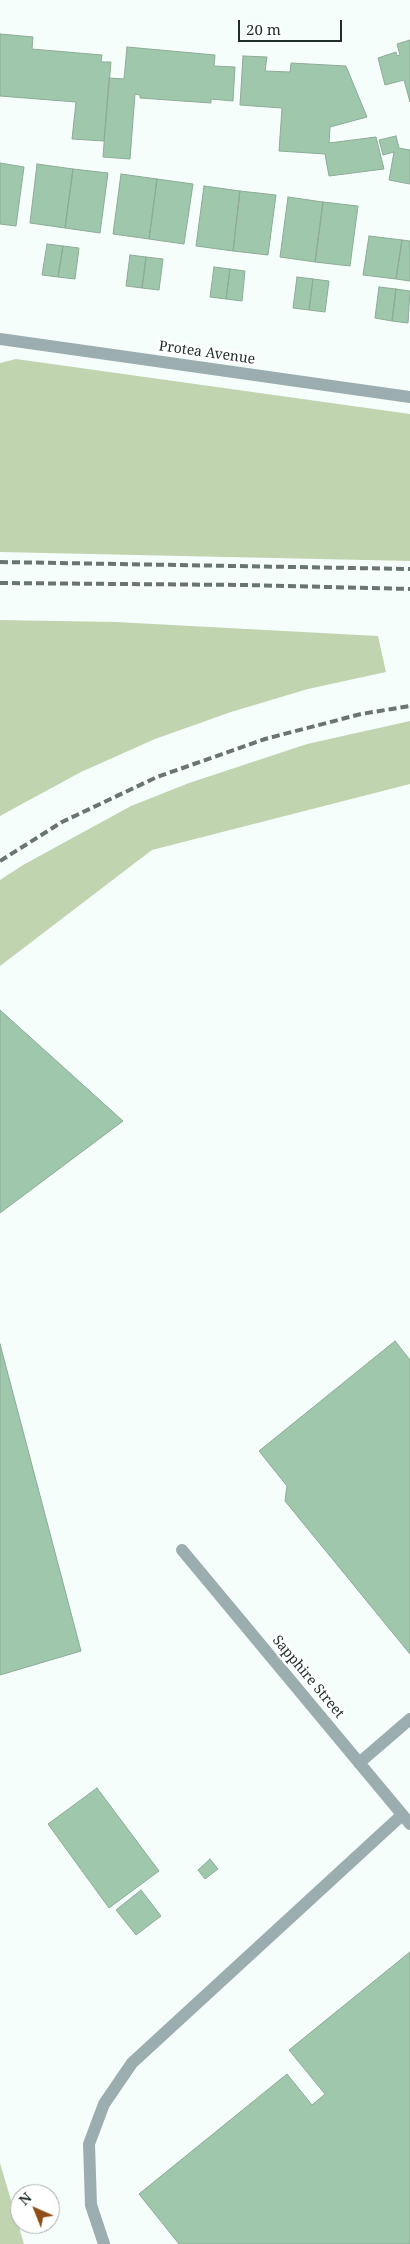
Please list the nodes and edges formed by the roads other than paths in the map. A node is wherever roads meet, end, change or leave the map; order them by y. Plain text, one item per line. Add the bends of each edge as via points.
1 (0, 340) edge
2 (410, 397) edge
3 (182, 1550) dead end
4 (410, 1719) edge
5 (359, 1763) junction
6 (406, 1820) edge
7 (104, 2244) edge

1 - 2 street, Protea Avenue
3 - 5 street, Sapphire Street
4 - 5 street
5 - 6 street, Sapphire Street
6 - 7 street via 132,2063 104,2104 89,2144 91,2205

